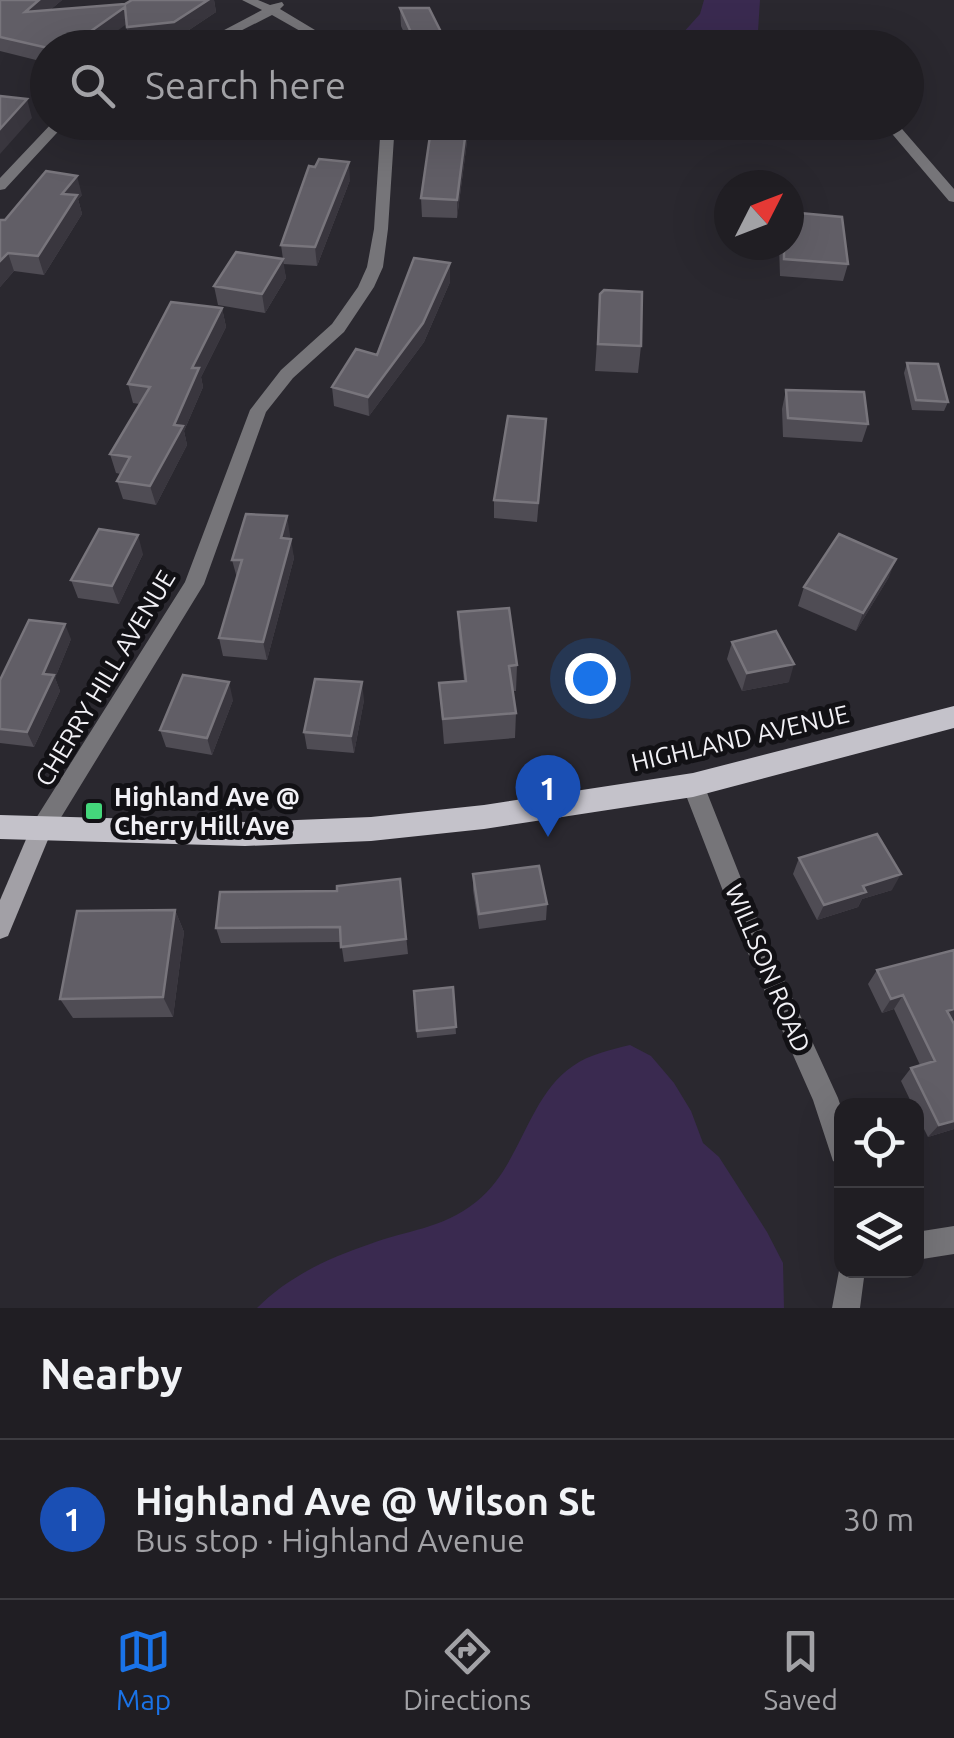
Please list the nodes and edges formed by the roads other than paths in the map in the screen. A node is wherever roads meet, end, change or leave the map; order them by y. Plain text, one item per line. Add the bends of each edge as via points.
1 (248, 0) edge
2 (285, 0) edge
3 (273, 10) junction
4 (232, 30) edge
5 (308, 30) edge
6 (44, 140) edge
7 (387, 140) edge
8 (904, 140) edge
9 (0, 186) edge
10 (954, 198) edge
11 (954, 718) edge
12 (693, 785) junction
13 (0, 828) edge
14 (41, 830) junction
15 (0, 928) edge
16 (834, 1127) edge
17 (954, 1240) edge
18 (924, 1245) edge
19 (850, 1278) edge
20 (846, 1308) edge

1 - 3 street
2 - 3 street
3 - 4 street
3 - 5 street
6 - 9 street
7 - 14 street, CHERRY HILL AVENUE via 382,230 366,287 338,328 258,410 194,584
8 - 10 street
11 - 12 main road, HIGHLAND AVENUE
12 - 14 main road, HIGHLAND AVENUE via 371,830
12 - 16 street, WILLSON ROAD
13 - 14 main road, HIGHLAND AVENUE
14 - 15 street
17 - 18 street
19 - 20 street

